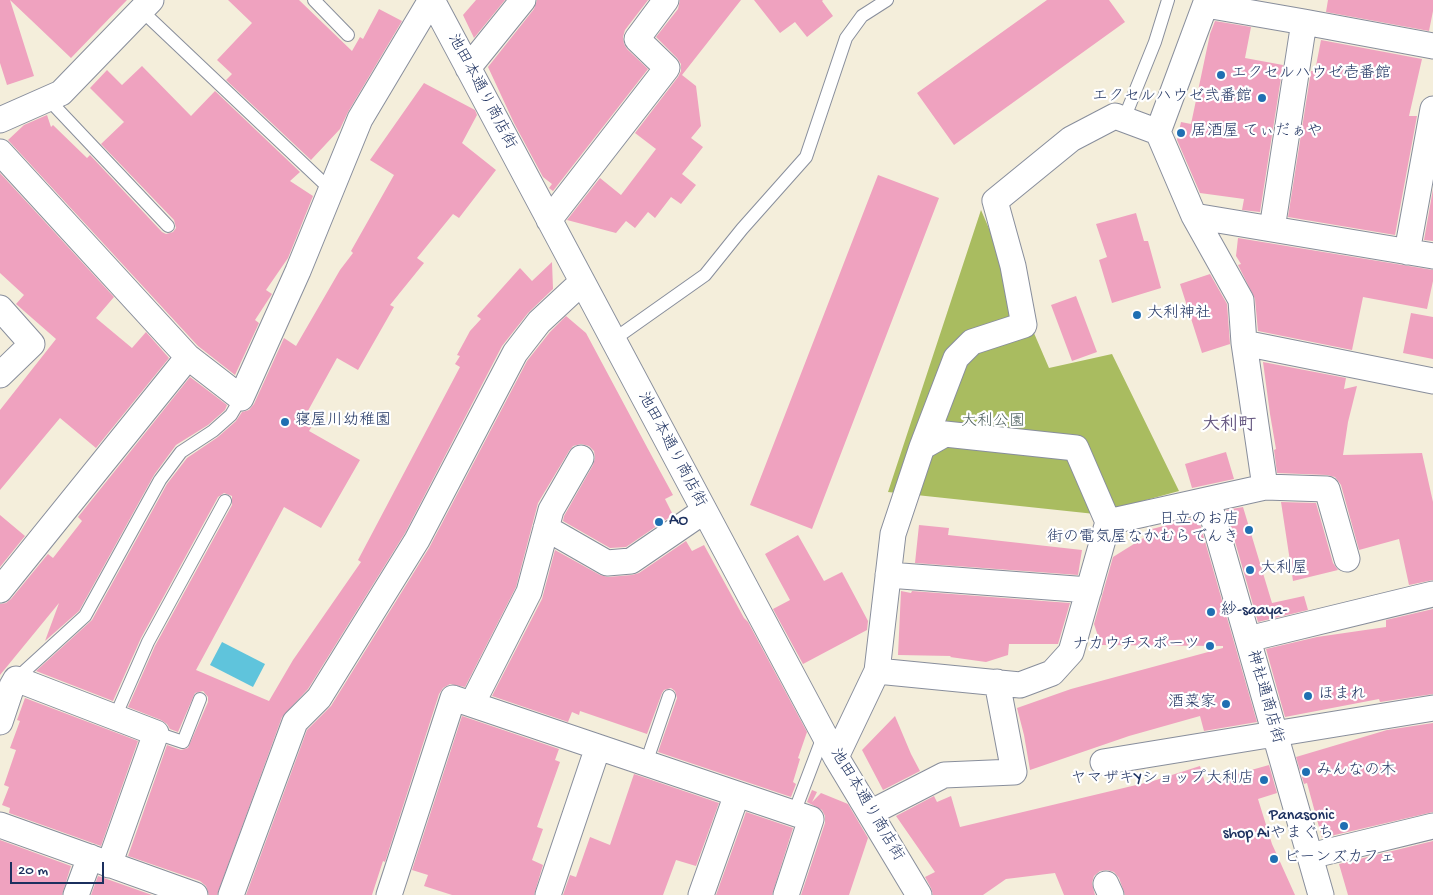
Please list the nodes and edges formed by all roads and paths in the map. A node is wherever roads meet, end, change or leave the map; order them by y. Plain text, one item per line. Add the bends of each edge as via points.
1 (314, 0) edge
2 (432, 0) edge
3 (523, 0) edge
4 (666, 0) edge
5 (887, 0) edge
6 (1168, 0) edge
7 (1206, 3) edge
8 (146, 5) edge
9 (1304, 22) junction
10 (348, 35) dead end
11 (1433, 46) edge
12 (468, 68) junction
13 (48, 99) junction
14 (1433, 109) edge
15 (1124, 119) junction
16 (0, 120) edge
17 (1158, 132) junction
18 (0, 152) edge
19 (331, 190) junction
20 (1194, 216) junction
21 (549, 220) junction
22 (168, 226) dead end
23 (1272, 229) junction
24 (1407, 252) junction
25 (1433, 256) edge
26 (582, 282) junction
27 (0, 308) edge
28 (613, 340) junction
29 (1244, 343) junction
30 (188, 358) junction
31 (0, 375) edge
32 (1433, 381) edge
33 (241, 398) junction
34 (922, 447) junction
35 (581, 458) dead end
36 (1265, 487) junction
37 (1208, 500) junction
38 (225, 501) dead end
39 (704, 511) junction
40 (1108, 522) junction
41 (546, 528) junction
42 (1347, 559) dead end
43 (888, 575) junction
44 (0, 590) edge
45 (1089, 590) junction
46 (1433, 594) edge
47 (1248, 639) junction
48 (877, 671) junction
49 (16, 679) junction
50 (997, 682) junction
51 (669, 696) dead end
52 (200, 699) dead end
53 (472, 704) junction
54 (1433, 708) edge
55 (115, 718) junction
56 (0, 722) edge
57 (156, 733) junction
58 (824, 734) junction
59 (1275, 734) junction
60 (598, 747) junction
61 (836, 757) junction
62 (1103, 762) dead end
63 (646, 763) junction
64 (737, 794) junction
65 (794, 813) junction
66 (870, 813) junction
67 (0, 825) edge
68 (1433, 826) edge
69 (1310, 856) junction
70 (100, 861) junction
71 (76, 895) edge
72 (194, 895) edge
73 (231, 895) edge
74 (390, 895) edge
75 (548, 895) edge
76 (700, 895) edge
77 (786, 895) edge
78 (919, 895) edge
79 (1321, 895) edge

1 - 10 lane
2 - 12 street, 池田本通り商店街
2 - 19 street via 360,119
3 - 12 street
4 - 21 street via 637,39 667,68
5 - 28 lane via 862,16 846,38 806,156 705,275
6 - 15 lane
7 - 9 street
7 - 17 street
8 - 13 street via 61,93
8 - 19 lane
9 - 11 street
9 - 23 street
12 - 21 street, 池田本通り商店街
13 - 16 street
13 - 22 lane
14 - 24 street
15 - 17 street
15 - 34 street via 1115,116 1071,139 995,201 1013,266 1024,325 972,342 956,358
17 - 20 street
18 - 30 street
19 - 33 street
20 - 23 street
20 - 29 street via 1240,300
21 - 26 street, 池田本通り商店街
23 - 24 street
24 - 25 street
26 - 28 street, 池田本通り商店街
26 - 73 street via 539,322 515,353 417,540 319,698 295,722
27 - 31 street via 32,344
28 - 39 street, 池田本通り商店街
29 - 32 street
29 - 36 street
30 - 33 street
30 - 44 street
33 - 49 lane via 231,415 181,452 160,480 84,616
34 - 40 street via 946,434 1076,448
34 - 43 street via 893,534
35 - 41 street via 550,510
36 - 37 street
36 - 42 street via 1327,489
37 - 40 street
37 - 47 street, 神社通商店街
38 - 55 lane via 148,642
39 - 41 street via 631,561 607,563
39 - 58 street, 池田本通り商店街
40 - 45 street
41 - 53 street via 529,592
43 - 45 street
43 - 48 street
45 - 50 street via 1071,652 1052,673 1020,684
46 - 47 street
47 - 59 street, 神社通商店街
48 - 50 street
48 - 61 street
49 - 55 street
49 - 56 street
50 - 66 street via 1014,772 944,775
51 - 63 lane
52 - 57 lane via 183,742
53 - 60 street
53 - 74 street via 453,698
54 - 59 street
55 - 57 street
57 - 70 street
58 - 61 street, 池田本通り商店街
58 - 65 lane
59 - 62 street
59 - 69 street, 神社通商店街
60 - 63 street
60 - 75 street
61 - 66 street, 池田本通り商店街
63 - 64 street
64 - 65 street
64 - 76 street
65 - 77 street via 811,819
66 - 78 street, 池田本通り商店街
67 - 70 street
68 - 69 street
69 - 79 street, 神社通商店街
70 - 71 street
70 - 72 street

